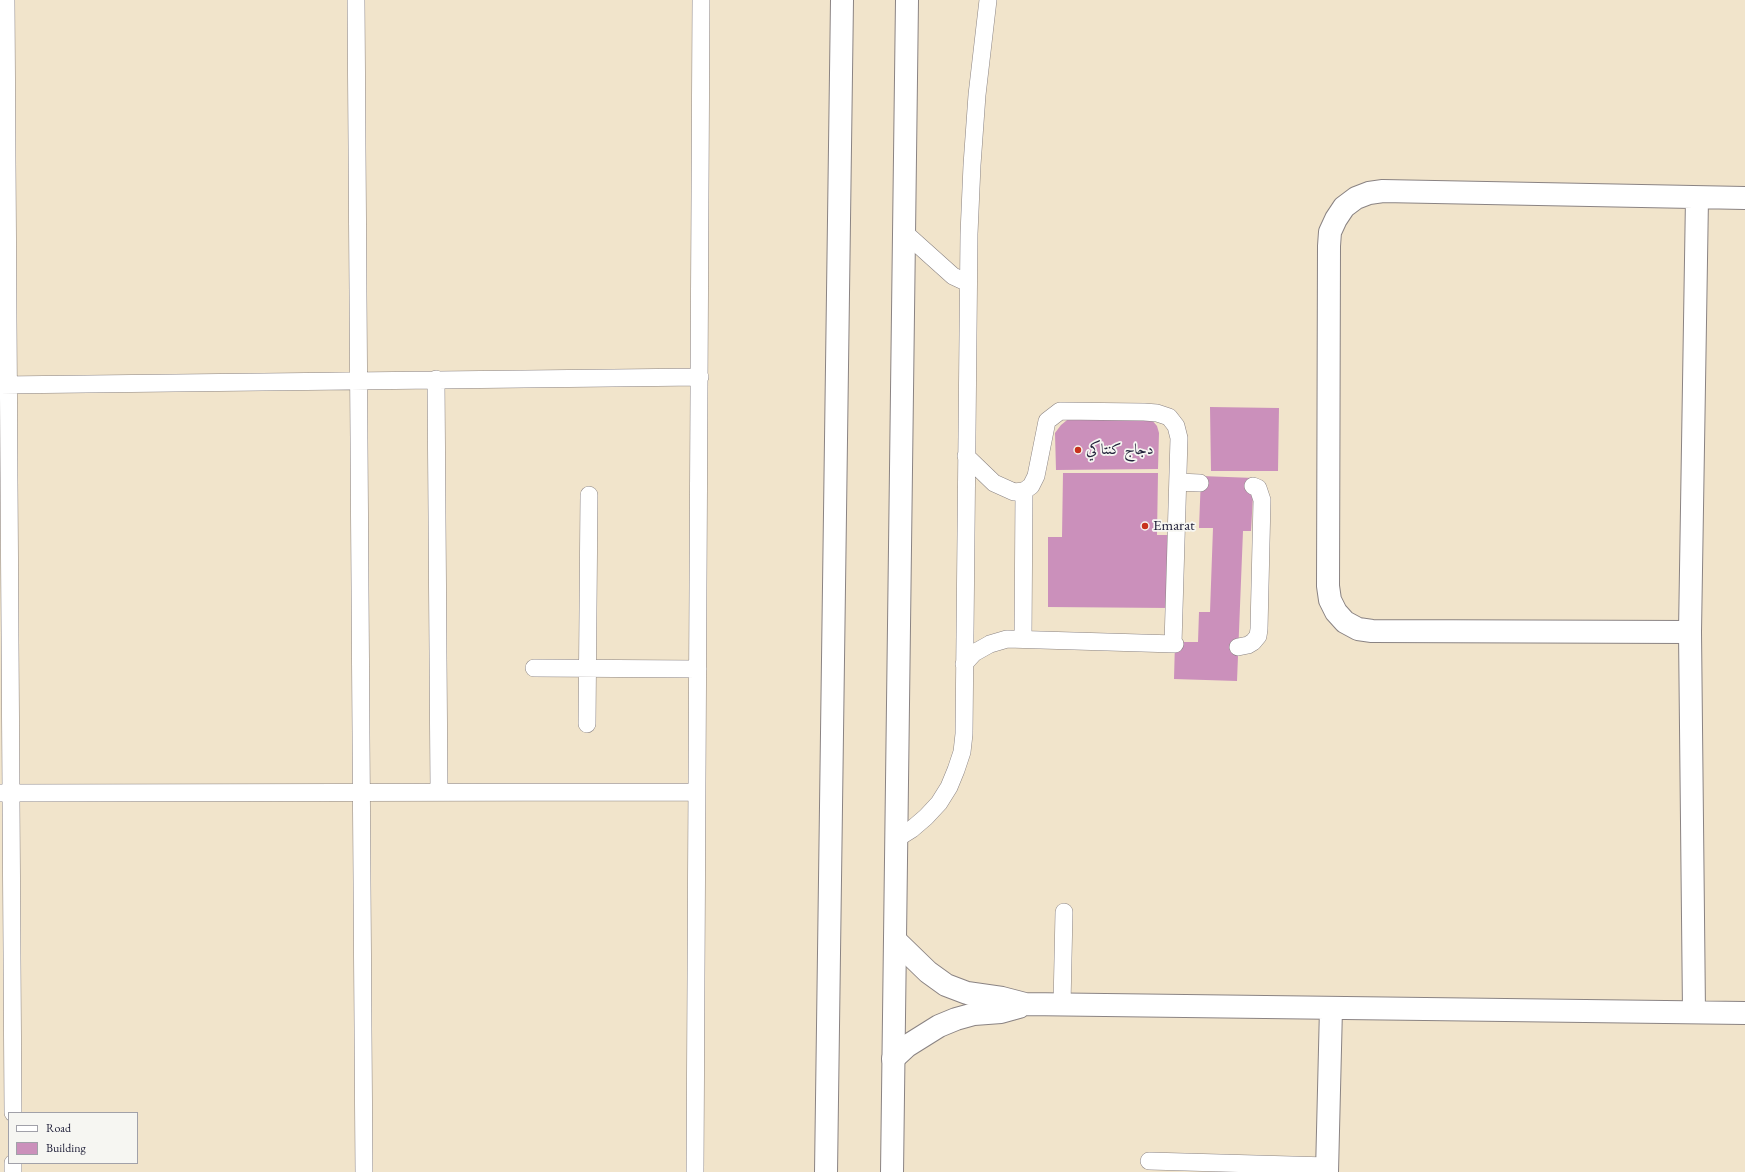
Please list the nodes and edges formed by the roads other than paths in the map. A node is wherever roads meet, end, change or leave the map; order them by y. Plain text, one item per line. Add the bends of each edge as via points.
1 (6, 0) edge
2 (356, 0) edge
3 (701, 0) edge
4 (842, 0) edge
5 (907, 0) edge
6 (988, 0) edge
7 (1697, 198) junction
8 (1745, 198) edge
9 (904, 232) junction
10 (968, 283) junction
11 (700, 376) junction
12 (436, 379) junction
13 (359, 380) junction
14 (4, 385) edge
15 (966, 456) junction
16 (1178, 482) junction
17 (1200, 483) dead end
18 (1253, 486) dead end
19 (1024, 491) junction
20 (589, 496) dead end
21 (5, 613) edge
22 (1690, 632) junction
23 (1022, 639) junction
24 (1238, 647) dead end
25 (964, 664) junction
26 (534, 668) dead end
27 (588, 668) junction
28 (698, 669) junction
29 (587, 724) dead end
30 (362, 792) junction
31 (439, 792) junction
32 (697, 792) junction
33 (5, 793) edge
34 (896, 839) junction
35 (1064, 912) dead end
36 (895, 940) junction
37 (1025, 1004) junction
38 (1062, 1004) junction
39 (1331, 1008) junction
40 (1694, 1012) junction
41 (1745, 1013) edge
42 (893, 1059) junction
43 (13, 1112) edge
44 (1148, 1161) dead end
45 (1328, 1169) edge
46 (364, 1172) edge
47 (695, 1172) edge
48 (826, 1172) edge
49 (892, 1172) edge

1 - 14 lane
2 - 13 lane
3 - 11 lane
4 - 48 street
5 - 9 street
6 - 10 lane via 972,157
7 - 8 street
7 - 22 street
7 - 22 street via 1383,191 1356,198 1344,207 1330,232 1329,246 1328,586 1330,600 1345,622 1358,629 1372,631
9 - 10 lane via 953,276
9 - 34 street
10 - 15 lane
11 - 12 lane
11 - 28 lane
12 - 13 lane
12 - 31 lane
13 - 14 lane
13 - 30 lane
14 - 21 lane
15 - 19 lane via 994,483 1014,492
15 - 25 lane
16 - 17 lane
16 - 19 lane via 1179,438 1176,426 1169,418 1157,413 1144,412 1060,411 1047,421 1036,476 1031,486
16 - 23 lane via 1174,644
18 - 24 lane via 1258,488 1262,500 1260,629 1254,642 1248,646
19 - 23 lane
20 - 27 lane
21 - 33 lane
22 - 40 street
23 - 25 lane via 1007,639 990,644 974,653
25 - 34 lane via 964,734 956,770 939,803 912,829
26 - 27 lane
27 - 28 lane
27 - 29 lane
28 - 32 lane
30 - 31 lane
30 - 33 lane
30 - 46 lane
31 - 32 lane
32 - 47 lane
33 - 43 lane
34 - 36 street
35 - 38 lane
36 - 37 street via 928,972 946,985 967,993
36 - 42 street
37 - 38 street
37 - 42 street via 1009,1010 974,1014 944,1023 922,1035
38 - 39 street
39 - 40 street
39 - 45 street
40 - 41 street
42 - 49 street
44 - 45 lane

